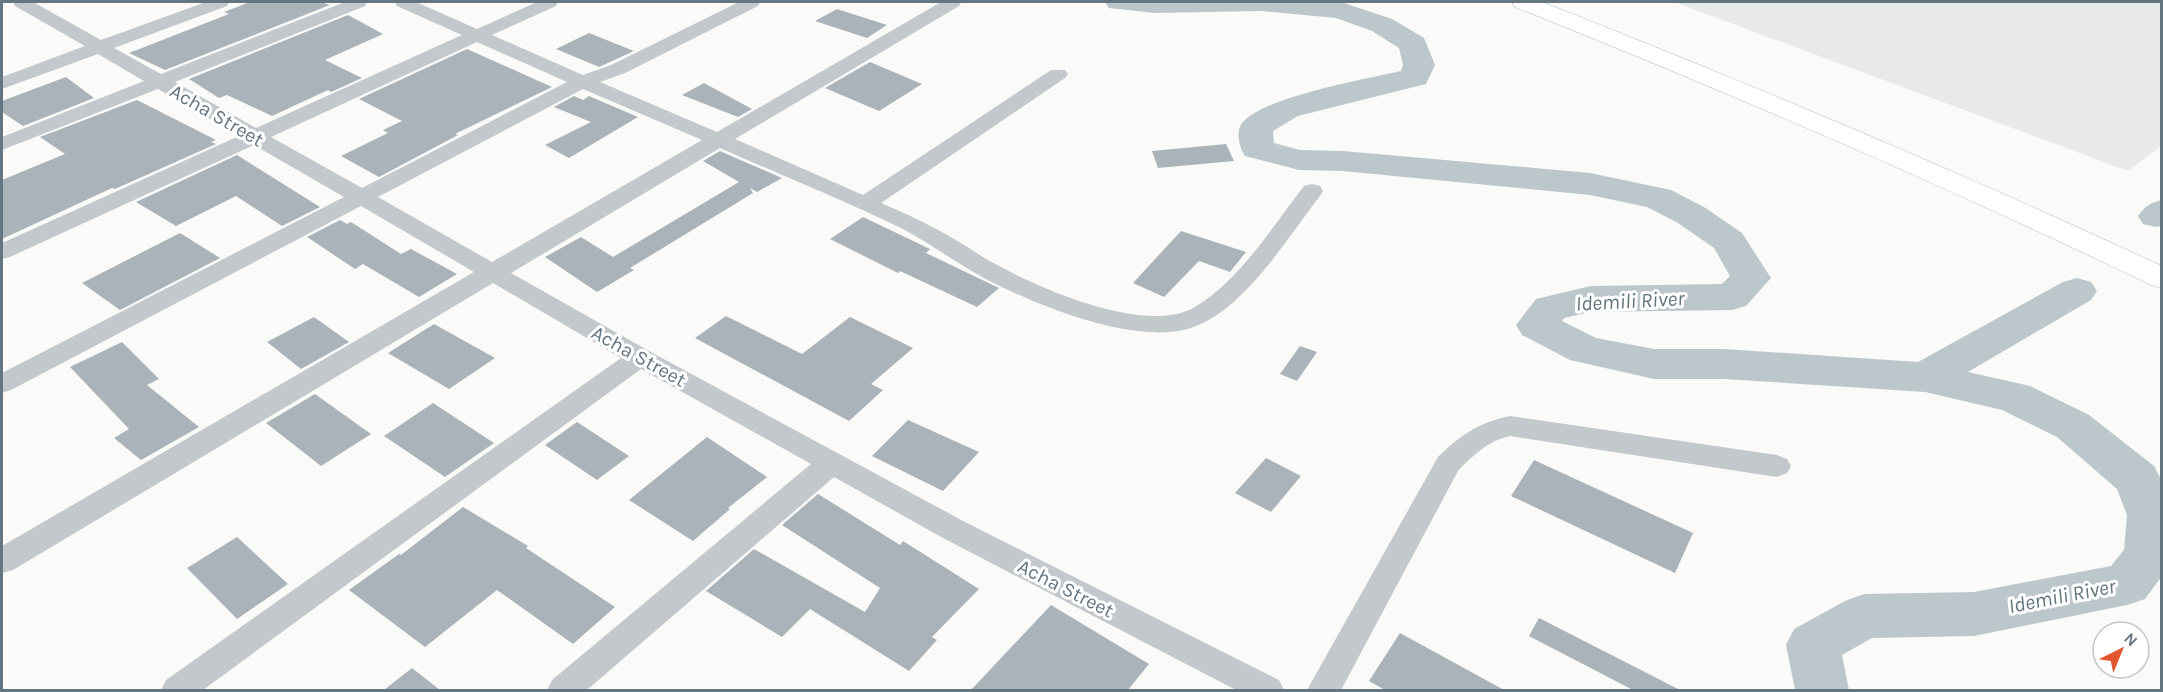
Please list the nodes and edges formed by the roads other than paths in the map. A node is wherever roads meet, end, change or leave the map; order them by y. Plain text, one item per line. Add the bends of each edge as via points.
1 (221, 2) edge
2 (359, 2) edge
3 (403, 2) edge
4 (550, 2) edge
5 (752, 2) edge
6 (953, 2) edge
7 (1523, 2) edge
8 (1557, 2) edge
9 (18, 4) edge
10 (476, 36) junction
11 (99, 47) junction
12 (1058, 75) dead end
13 (158, 81) junction
14 (585, 81) junction
15 (2, 83) edge
16 (256, 137) junction
17 (721, 139) junction
18 (2, 144) edge
19 (1312, 191) dead end
20 (362, 196) junction
21 (864, 204) junction
22 (2, 252) edge
23 (2162, 260) edge
24 (492, 272) junction
25 (2162, 278) edge
26 (640, 357) junction
27 (2, 384) edge
28 (832, 463) junction
29 (1777, 466) dead end
30 (2, 561) edge
31 (178, 690) edge
32 (564, 690) edge
33 (1267, 690) edge
34 (1324, 690) edge

1 - 11 street
2 - 13 street
3 - 10 street
4 - 10 street
5 - 14 street via 618,69
6 - 17 street
7 - 25 highway via 1829,126
8 - 23 highway
9 - 11 street, Acha Street
10 - 14 street
10 - 16 street
11 - 13 street, Acha Street
11 - 15 street
12 - 21 street
13 - 16 street, Acha Street
13 - 18 street
14 - 17 street
14 - 20 street
16 - 20 street, Acha Street
16 - 22 street
17 - 21 street
17 - 24 street
19 - 21 street via 1231,289 1209,308 1187,321 1154,326 1067,304 993,273 940,240
20 - 24 street, Acha Street
20 - 27 street
24 - 26 street, Acha Street
24 - 30 street
26 - 28 street, Acha Street
26 - 31 street
28 - 32 street
28 - 33 street, Acha Street
29 - 34 street via 1510,426 1491,429 1469,442 1448,464

